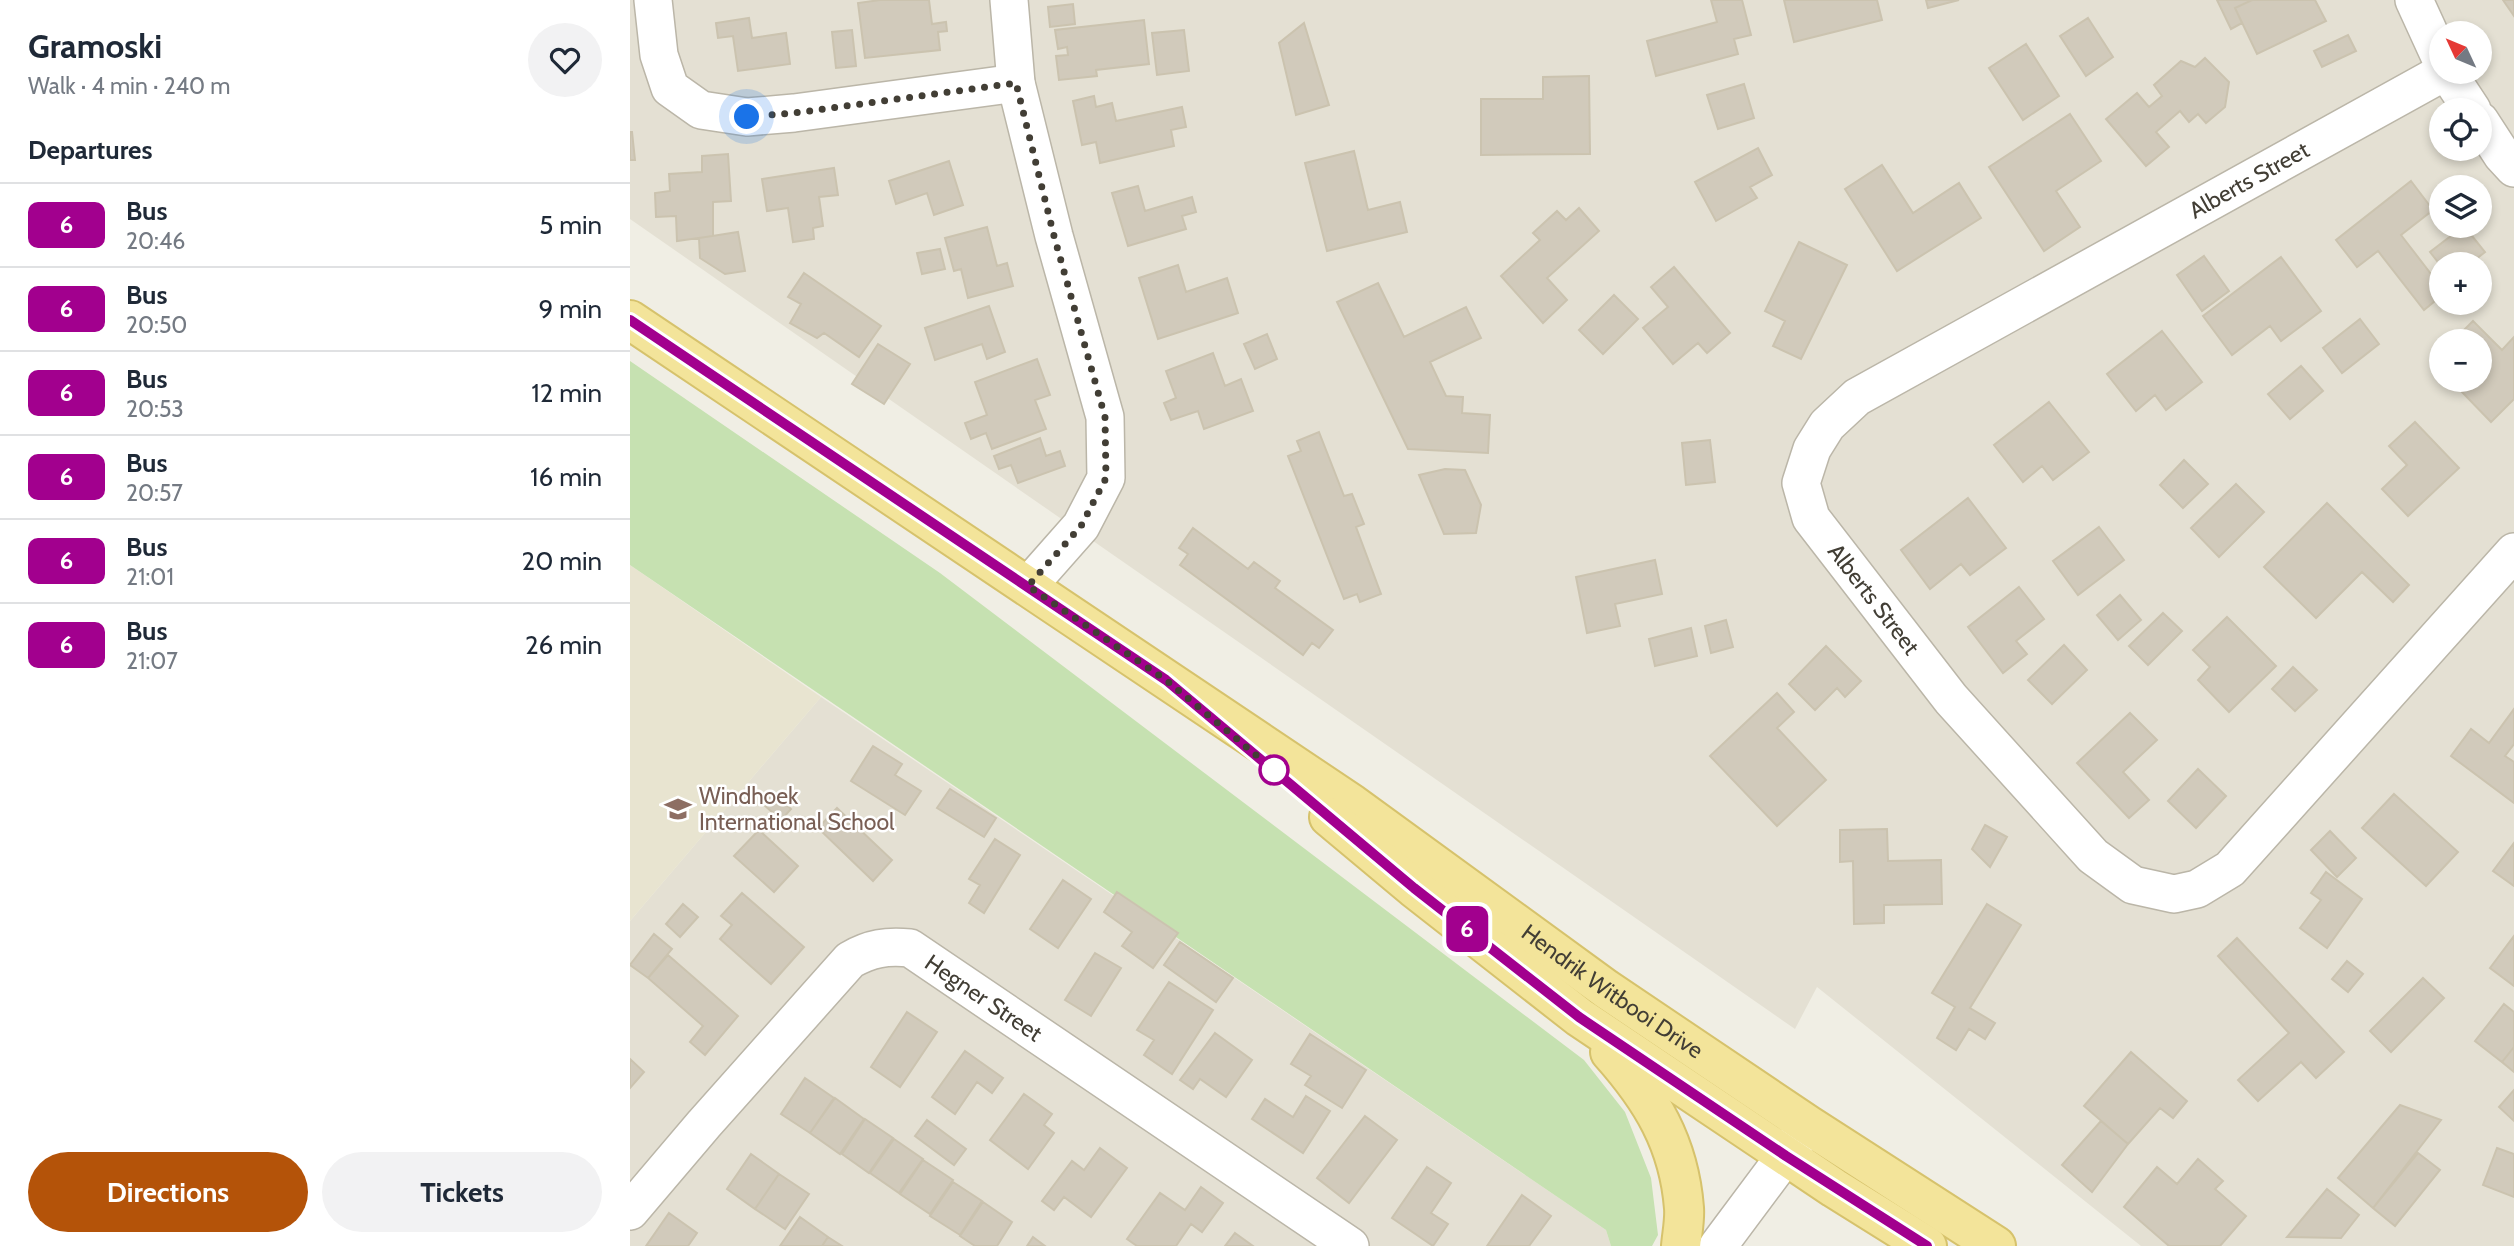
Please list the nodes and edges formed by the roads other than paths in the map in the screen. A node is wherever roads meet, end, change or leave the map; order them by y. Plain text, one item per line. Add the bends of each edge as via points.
1 (653, 0) edge
2 (1009, 0) edge
3 (2414, 0) edge
4 (2429, 33) edge
5 (2429, 81) edge
6 (1016, 83) junction
7 (2492, 140) edge
8 (2514, 168) edge
9 (630, 320) edge
10 (2514, 552) edge
11 (1028, 586) junction
12 (1166, 680) junction
13 (1579, 1017) junction
14 (1808, 1125) junction
15 (1786, 1156) junction
16 (630, 1211) edge
17 (1350, 1246) edge
18 (1681, 1246) edge
19 (1718, 1246) edge
20 (1927, 1246) edge
21 (1996, 1246) edge

1 - 6 street via 659,55 670,88 701,110 747,117 794,113
2 - 6 street
3 - 4 street
5 - 10 street, Alberts Street via 1857,397 1827,425 1812,449 1801,483 1811,518 1951,699 2084,847 2133,885 2174,894 2197,889 2230,869
6 - 11 street via 1105,417 1106,478 1081,526
7 - 8 street
9 - 11 main road, Hendrik Witbooi Drive
11 - 12 main road, Hendrik Witbooi Drive
12 - 13 main road, Hendrik Witbooi Drive via 1414,888
12 - 14 main road, Hendrik Witbooi Drive via 1352,804 1606,989
13 - 15 main road, Hendrik Witbooi Drive
13 - 18 main road via 1658,1114 1674,1156 1684,1208
14 - 15 street
14 - 21 main road, Hendrik Witbooi Drive
15 - 19 street
15 - 20 main road, Hendrik Witbooi Drive
16 - 17 street, Hegner Street via 850,960 888,946 910,948

